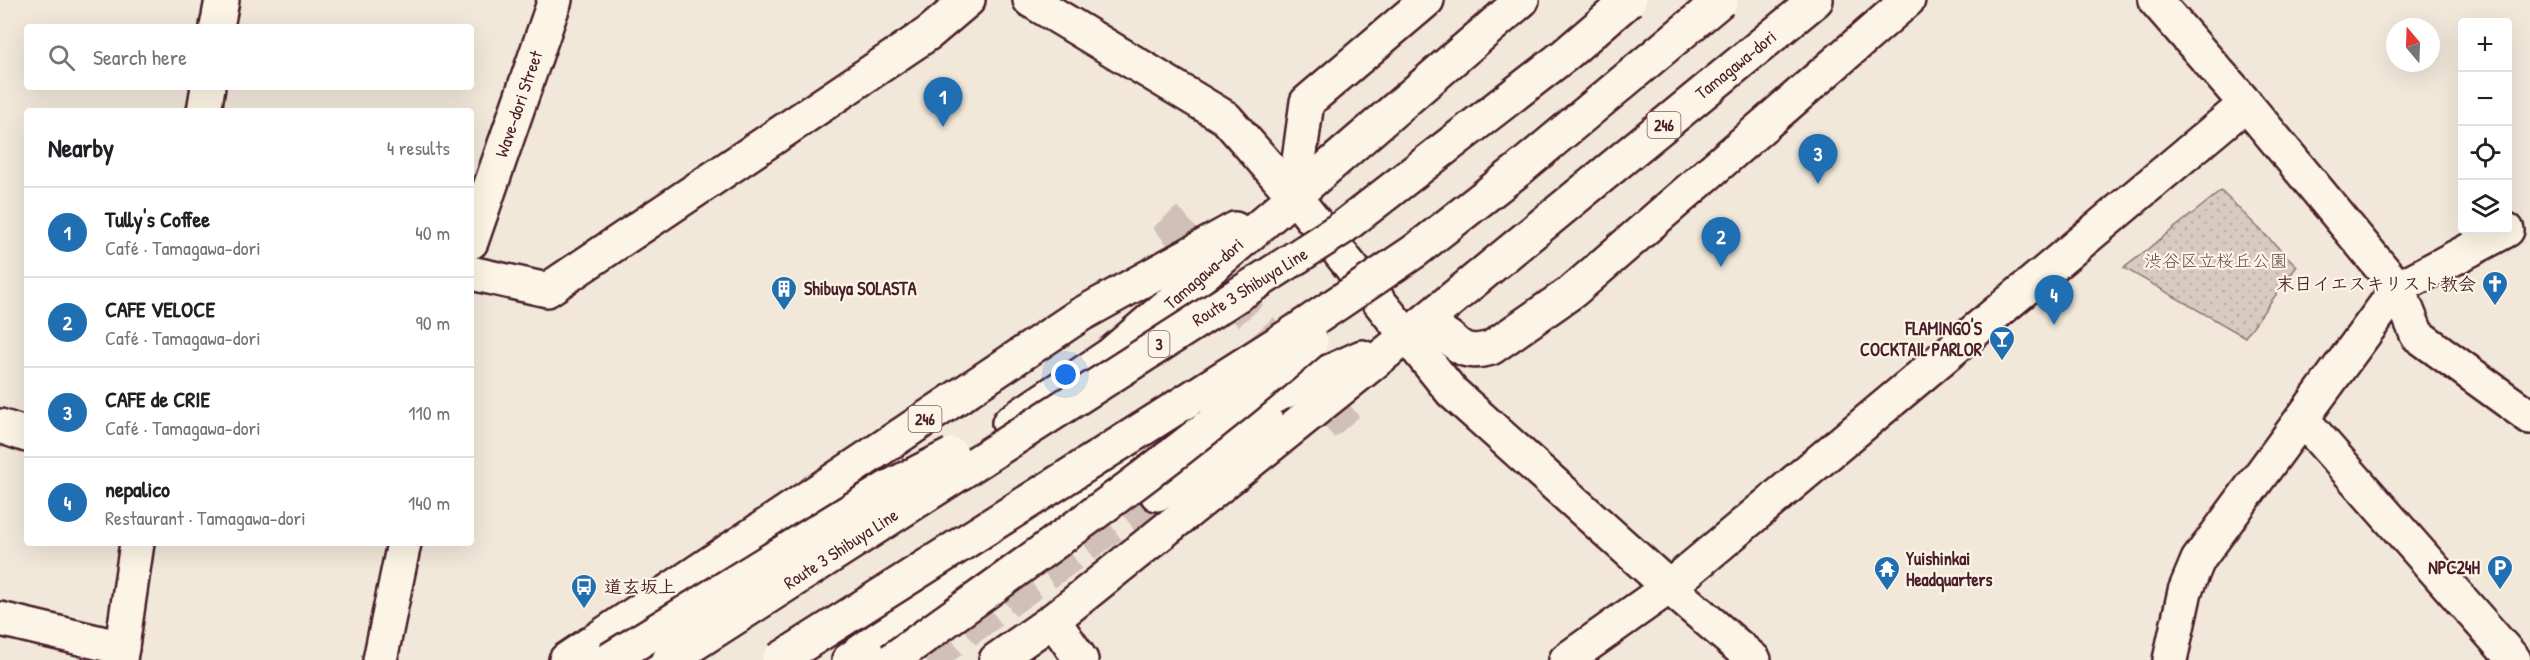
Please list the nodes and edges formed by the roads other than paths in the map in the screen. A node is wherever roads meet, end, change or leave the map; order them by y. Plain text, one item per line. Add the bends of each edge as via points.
1 (222, 0) edge
2 (555, 0) edge
3 (968, 0) edge
4 (1030, 0) edge
5 (1427, 0) edge
6 (1522, 0) edge
7 (1629, 0) edge
8 (1721, 0) edge
9 (1816, 0) edge
10 (1908, 0) edge
11 (2155, 0) edge
12 (218, 24) edge
13 (208, 90) edge
14 (2246, 104) junction
15 (204, 108) edge
16 (1294, 196) junction
17 (2530, 216) edge
18 (2512, 226) edge
19 (474, 233) edge
20 (2498, 234) edge
21 (1415, 251) junction
22 (474, 274) edge
23 (2398, 288) junction
24 (1407, 336) junction
25 (1133, 361) junction
26 (2530, 417) edge
27 (2303, 420) junction
28 (0, 426) edge
29 (24, 434) edge
30 (1157, 494) tunnel mouth
31 (137, 546) edge
32 (403, 546) edge
33 (1669, 587) junction
34 (0, 620) edge
35 (1053, 620) junction
36 (121, 654) edge
37 (1078, 655) edge
38 (380, 660) edge
39 (566, 660) edge
40 (609, 660) edge
41 (656, 660) edge
42 (669, 660) edge
43 (779, 660) edge
44 (849, 660) edge
45 (892, 660) edge
46 (996, 660) edge
47 (1566, 660) edge
48 (1754, 660) edge
49 (2170, 660) edge
50 (2514, 660) edge

1 - 12 main road
2 - 19 main road, Wave-dori Street
3 - 22 main road via 929,33 547,290
4 - 16 main road via 1226,118
5 - 16 main road via 1306,102
6 - 16 main road, Tamagawa-dori / 246
7 - 25 main road, Route 3 Shibuya Line / 3, bridge via 1565,55 1342,228
8 - 21 main road, bridge via 1526,164
9 - 24 main road, Tamagawa-dori / 246
10 - 24 main road via 1573,291 1491,348 1466,351 1444,334 1428,329
11 - 14 main road
13 - 15 main road
14 - 23 main road
14 - 33 main road
16 - 24 main road
16 - 39 main road, 246 via 1080,315
16 - 41 main road, Tamagawa-dori / 246 via 1110,355
17 - 18 main road
20 - 23 main road
21 - 43 main road, bridge via 1292,334
21 - 45 main road, bridge via 1249,396 1091,517
23 - 26 main road via 2417,335
23 - 27 main road
24 - 30 main road, 246
24 - 33 main road via 1452,392
24 - 35 main road, 246
24 - 44 main road via 1127,463
25 - 40 main road, bridge via 886,489
25 - 42 main road, Route 3 Shibuya Line / 3, bridge
27 - 49 main road via 2198,560 2185,591
27 - 50 main road
28 - 29 main road
31 - 36 main road
32 - 38 main road
33 - 47 main road
33 - 48 main road
34 - 36 main road
35 - 37 main road
35 - 46 main road, 246

